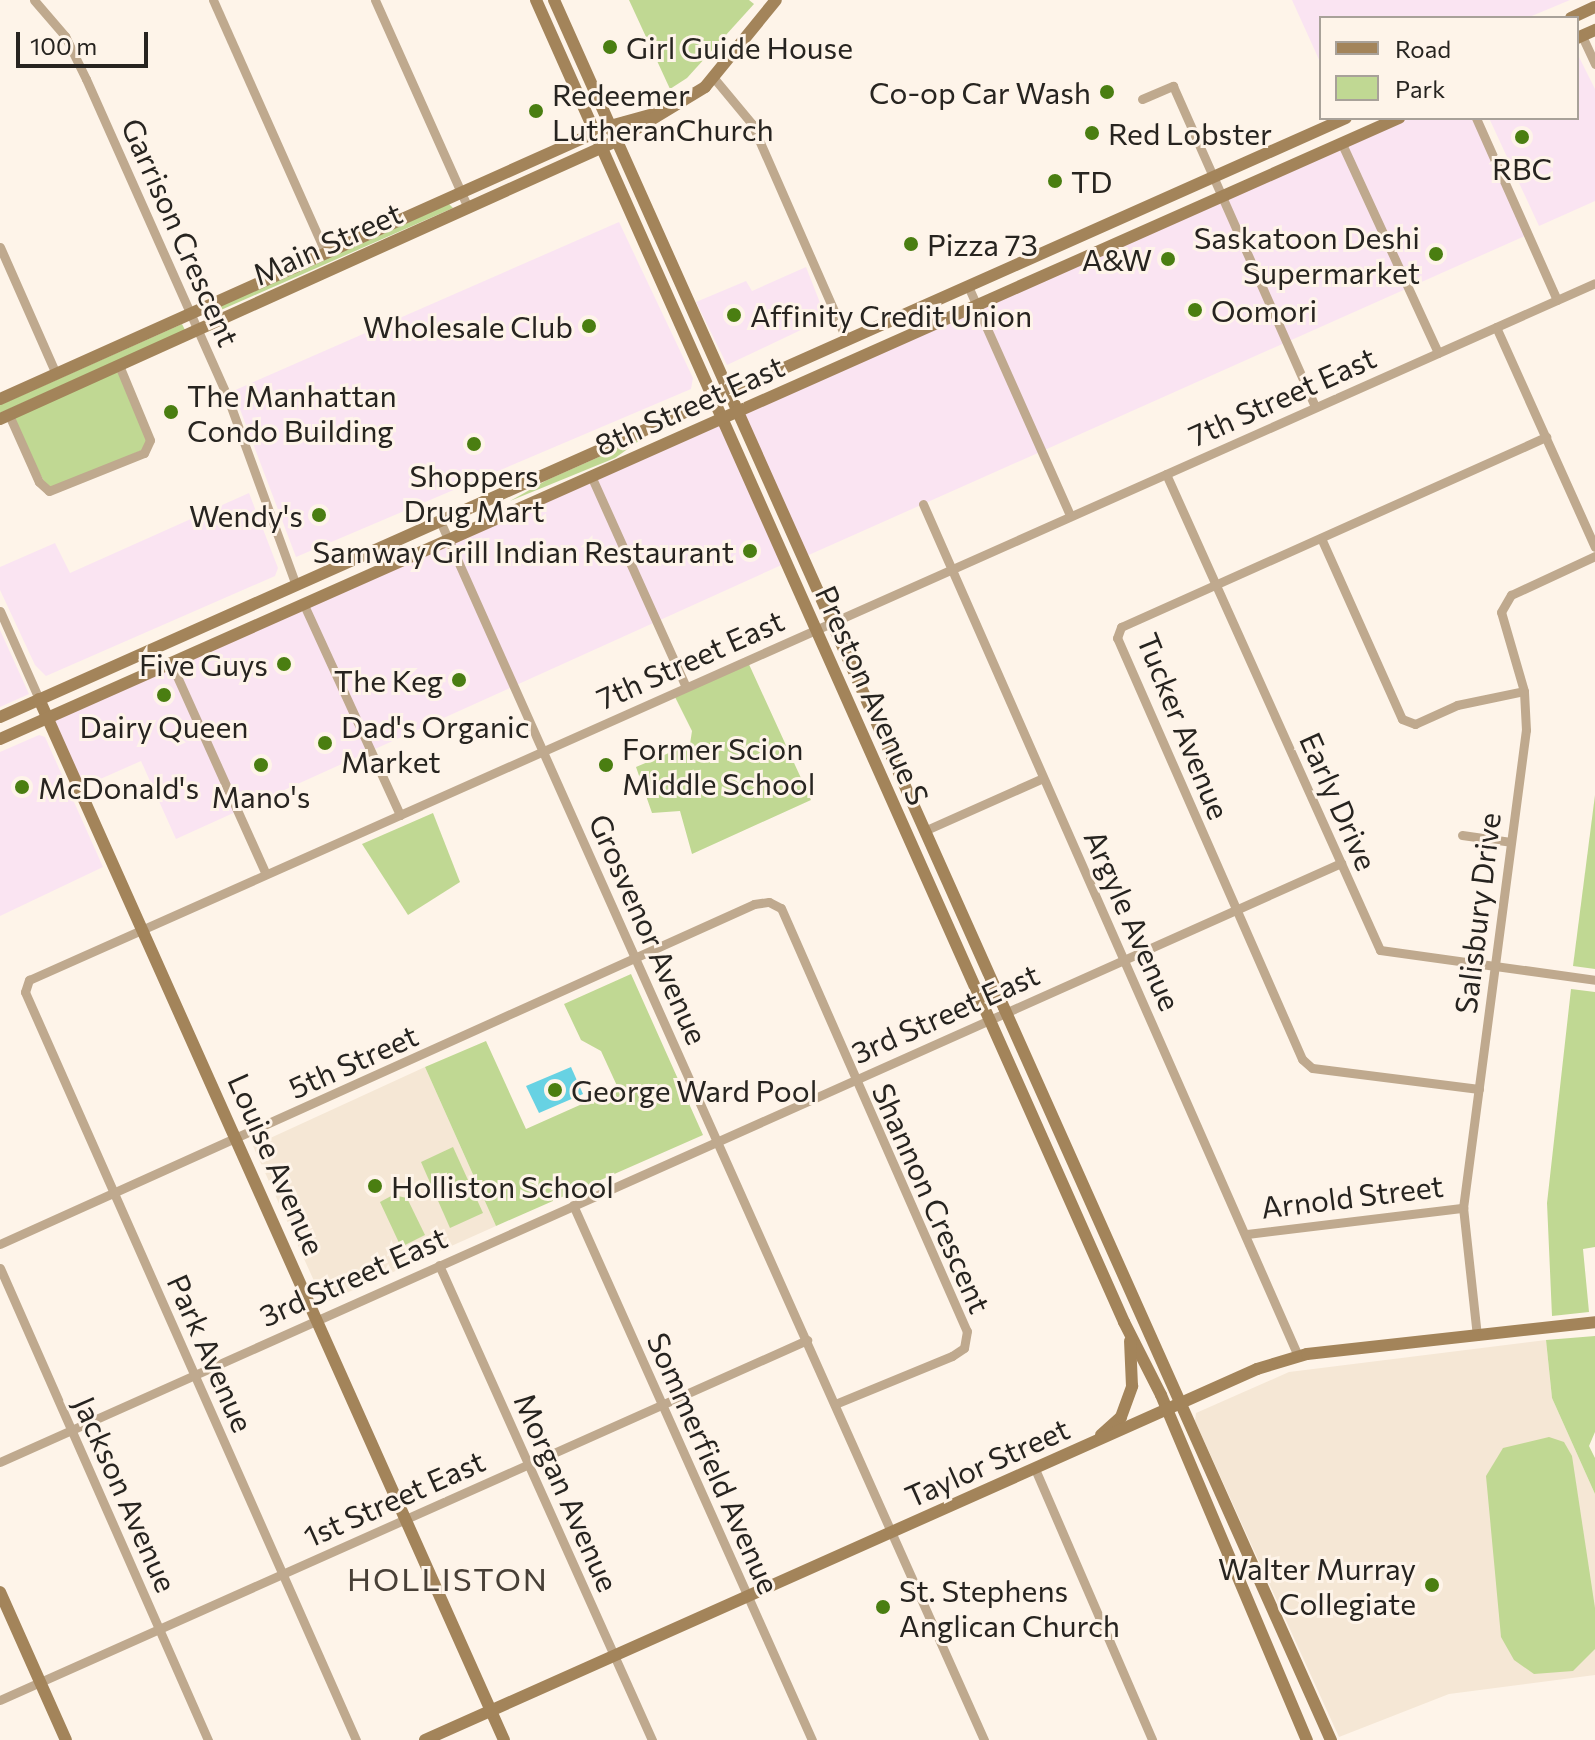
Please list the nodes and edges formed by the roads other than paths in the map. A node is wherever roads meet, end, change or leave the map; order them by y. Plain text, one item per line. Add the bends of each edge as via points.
1 (34, 0) edge
2 (213, 0) edge
3 (375, 0) edge
4 (536, 0) edge
5 (554, 0) edge
6 (770, 2) edge
7 (1595, 7) edge
8 (1575, 16) edge
9 (1595, 30) edge
10 (1580, 37) edge
11 (1595, 64) edge
12 (713, 77) junction
13 (1142, 99) dead end
14 (672, 109) junction
15 (1342, 120) edge
16 (1395, 120) edge
17 (1477, 120) edge
18 (610, 126) junction
19 (596, 133) junction
20 (616, 141) junction
21 (1342, 144) junction
22 (602, 149) junction
23 (1214, 177) junction
24 (461, 193) junction
25 (1222, 195) junction
26 (468, 208) junction
27 (0, 247) edge
28 (326, 254) junction
29 (1595, 283) edge
30 (968, 286) junction
31 (1557, 300) junction
32 (977, 304) junction
33 (191, 314) junction
34 (1496, 327) junction
35 (198, 329) junction
36 (847, 340) junction
37 (1438, 353) junction
38 (119, 365) junction
39 (56, 374) junction
40 (728, 393) junction
41 (0, 399) edge
42 (713, 400) junction
43 (1315, 407) junction
44 (736, 411) junction
45 (4, 417) edge
46 (721, 418) junction
47 (1546, 437) junction
48 (1166, 474) junction
49 (592, 478) junction
50 (923, 504) dead end
51 (1070, 515) junction
52 (440, 521) junction
53 (1321, 538) junction
54 (449, 540) junction
55 (1595, 547) edge
56 (1595, 556) edge
57 (357, 558) junction
58 (952, 569) junction
59 (296, 585) junction
60 (1217, 585) junction
61 (304, 605) junction
62 (0, 611) edge
63 (831, 623) junction
64 (815, 629) junction
65 (171, 663) junction
66 (686, 687) junction
67 (1524, 691) junction
68 (39, 699) junction
69 (0, 717) edge
70 (48, 718) junction
71 (0, 739) edge
72 (543, 751) junction
73 (1043, 778) junction
74 (400, 815) junction
75 (924, 831) junction
76 (1462, 835) dead end
77 (1511, 842) junction
78 (1341, 863) junction
79 (266, 874) junction
80 (1236, 910) junction
81 (142, 929) junction
82 (1123, 959) junction
83 (637, 960) junction
84 (1494, 969) junction
85 (1595, 980) edge
86 (26, 985) joint
87 (1005, 1014) junction
88 (990, 1020) junction
89 (854, 1079) junction
90 (1479, 1089) junction
91 (237, 1139) junction
92 (718, 1141) junction
93 (114, 1194) junction
94 (573, 1205) junction
95 (1463, 1208) junction
96 (1247, 1234) junction
97 (0, 1244) edge
98 (439, 1265) junction
99 (0, 1268) edge
100 (317, 1318) junction
101 (1124, 1322) junction
102 (1595, 1322) edge
103 (1477, 1336) junction
104 (807, 1340) junction
105 (1298, 1356) junction
106 (194, 1374) junction
107 (1180, 1403) junction
108 (835, 1404) junction
109 (662, 1405) junction
110 (1166, 1409) junction
111 (72, 1430) junction
112 (1091, 1445) junction
113 (0, 1462) edge
114 (529, 1464) junction
115 (1035, 1469) junction
116 (406, 1519) junction
117 (892, 1532) junction
118 (282, 1574) junction
119 (0, 1592) edge
120 (747, 1596) junction
121 (160, 1630) junction
122 (614, 1656) junction
123 (40, 1683) junction
124 (0, 1700) edge
125 (491, 1710) junction
126 (66, 1740) edge
127 (208, 1740) edge
128 (356, 1740) edge
129 (425, 1740) edge
130 (504, 1740) edge
131 (652, 1740) edge
132 (812, 1740) edge
133 (984, 1740) edge
134 (1152, 1740) edge
135 (1307, 1740) edge
136 (1331, 1740) edge

1 - 33 street, Garrison Crescent via 65,36
2 - 28 street
3 - 24 street
4 - 19 main road, Preston Avenue S
5 - 18 main road, Preston Avenue S
6 - 12 main road, Main Street
7 - 8 main road
9 - 10 main road
10 - 11 street
12 - 14 main road, Main Street
12 - 36 street via 752,124
13 - 23 street via 1173,86
14 - 18 main road, Main Street
14 - 20 main road, Main Street
15 - 23 main road, 8th Street East
16 - 21 main road, 8th Street East
17 - 31 street
18 - 19 main road, Main Street
18 - 20 main road, Preston Avenue S
19 - 22 main road, Preston Avenue S
19 - 24 main road, Main Street
20 - 22 main road, Main Street
20 - 40 main road, Preston Avenue S
21 - 25 main road, 8th Street East
21 - 37 street
22 - 26 main road, Main Street
22 - 42 main road, Preston Avenue S
23 - 25 street
23 - 30 main road, 8th Street East
24 - 26 street
24 - 28 main road, Main Street
25 - 32 main road, 8th Street East
25 - 43 street
26 - 35 main road, Main Street
27 - 39 street
28 - 33 main road, Main Street
29 - 31 street, 7th Street East
30 - 32 street
30 - 36 main road, 8th Street East
31 - 34 street, 7th Street East
32 - 44 main road, 8th Street East
32 - 51 street
33 - 35 street, Garrison Crescent
33 - 39 main road, Main Street
34 - 37 street, 7th Street East
34 - 47 street
35 - 38 main road, Main Street
35 - 59 street, Garrison Crescent
36 - 40 main road, 8th Street East
37 - 43 street, 7th Street East
38 - 45 main road, Main Street
38 - 45 street via 150,440 144,453 49,491
39 - 41 main road, Main Street
40 - 42 main road, 8th Street East
40 - 44 main road, Preston Avenue S
42 - 46 main road, Preston Avenue S
42 - 52 main road, 8th Street East
43 - 48 street, 7th Street East
44 - 46 main road, 8th Street East
44 - 63 main road, Preston Avenue S
46 - 49 main road, 8th Street East
46 - 64 main road, Preston Avenue S
47 - 53 street, Tucker Avenue
47 - 55 street
48 - 51 street, 7th Street East
48 - 60 street, Early Drive
49 - 54 main road, 8th Street East
49 - 66 street
50 - 58 street, Argyle Avenue
51 - 58 street, 7th Street East
52 - 54 street, Grosvenor Avenue
52 - 57 main road, 8th Street East
53 - 60 street, Tucker Avenue
53 - 67 street via 1402,719 1415,724 1467,702
54 - 61 main road, 8th Street East
54 - 72 street, Grosvenor Avenue
56 - 67 street, Salisbury Drive via 1504,601 1501,612
57 - 59 main road, 8th Street East
57 - 61 main road via 307,589
58 - 63 street, 7th Street East
58 - 73 street, Argyle Avenue
59 - 68 main road, 8th Street East
60 - 78 street, Early Drive
60 - 80 street, Tucker Avenue via 1121,627 1117,638
61 - 65 main road, 8th Street East
61 - 74 street
62 - 68 street, Louise Avenue
63 - 64 street, 7th Street East
63 - 75 main road, Preston Avenue S
64 - 66 street, 7th Street East
64 - 88 main road, Preston Avenue S
65 - 70 main road, 8th Street East
65 - 79 street
66 - 72 street, 7th Street East
67 - 77 street, Salisbury Drive via 1526,730
68 - 69 main road, 8th Street East
68 - 70 main road, Louise Avenue
70 - 71 main road, 8th Street East
70 - 81 main road, Louise Avenue
72 - 74 street, 7th Street East
72 - 83 street, Grosvenor Avenue
73 - 75 street
73 - 82 street, Argyle Avenue
74 - 79 street, 7th Street East
75 - 87 main road, Preston Avenue S
76 - 77 street
77 - 84 street, Salisbury Drive
78 - 80 street, 3rd Street East
78 - 84 street, Early Drive via 1380,950
79 - 81 street, 7th Street East
80 - 82 street, 3rd Street East
80 - 90 street, Tucker Avenue via 1302,1059 1312,1068
81 - 86 street, 7th Street East
81 - 91 main road, Louise Avenue
82 - 87 street, 3rd Street East
82 - 96 street, Argyle Avenue
83 - 89 street, Shannon Crescent via 754,904 769,902 781,908
83 - 91 street, 5th Street
83 - 92 street, Grosvenor Avenue
84 - 85 street, Early Drive
84 - 90 street, Salisbury Drive
86 - 93 street, Park Avenue
87 - 88 street, 3rd Street East
87 - 107 main road, Preston Avenue S
88 - 89 street, 3rd Street East
88 - 101 main road, Preston Avenue S
89 - 92 street, 3rd Street East
89 - 108 street, Shannon Crescent via 967,1331 964,1348 952,1356
90 - 95 street, Salisbury Drive
91 - 93 street, 5th Street
91 - 100 main road, Louise Avenue
92 - 94 street, 3rd Street East
92 - 104 street, Grosvenor Avenue
93 - 97 street, 5th Street
93 - 106 street, Park Avenue
94 - 98 street, 3rd Street East
94 - 109 street, Sommerfield Avenue
95 - 96 street, Arnold Street
95 - 103 street, Salisbury Drive
96 - 105 street, Argyle Avenue
98 - 100 street, 3rd Street East
98 - 114 street, Morgan Avenue
99 - 111 street, Jackson Avenue
100 - 106 street, 3rd Street East
100 - 116 main road, Louise Avenue
101 - 110 main road, Preston Avenue S
101 - 112 main road via 1132,1348 1132,1386 1121,1417
102 - 103 main road, Taylor Street
103 - 105 main road, Taylor Street
104 - 108 street, Grosvenor Avenue
104 - 109 street, 1st Street East
105 - 107 main road, Taylor Street
106 - 111 street, 3rd Street East
106 - 118 street, Park Avenue
107 - 110 main road, Taylor Street
107 - 136 main road, Preston Avenue S
108 - 117 street, Grosvenor Avenue
109 - 114 street, 1st Street East
109 - 120 street, Sommerfield Avenue
110 - 112 main road, Taylor Street
110 - 135 main road, Preston Avenue S
111 - 113 street, 3rd Street East
111 - 121 street, Jackson Avenue
112 - 115 main road, Taylor Street
114 - 116 street, 1st Street East
114 - 122 street, Morgan Avenue
115 - 117 main road, Taylor Street
115 - 134 street
116 - 118 street, 1st Street East
116 - 125 main road, Louise Avenue
117 - 120 main road, Taylor Street
117 - 133 street, Grosvenor Avenue
118 - 121 street, 1st Street East
118 - 128 street, Park Avenue
119 - 123 main road
120 - 122 main road, Taylor Street
120 - 132 street, Sommerfield Avenue
121 - 123 street, 1st Street East
121 - 127 street, Jackson Avenue
122 - 125 main road, Taylor Street
122 - 131 street, Morgan Avenue
123 - 124 street, 1st Street East
123 - 126 main road
125 - 129 main road, Taylor Street
125 - 130 main road, Louise Avenue

